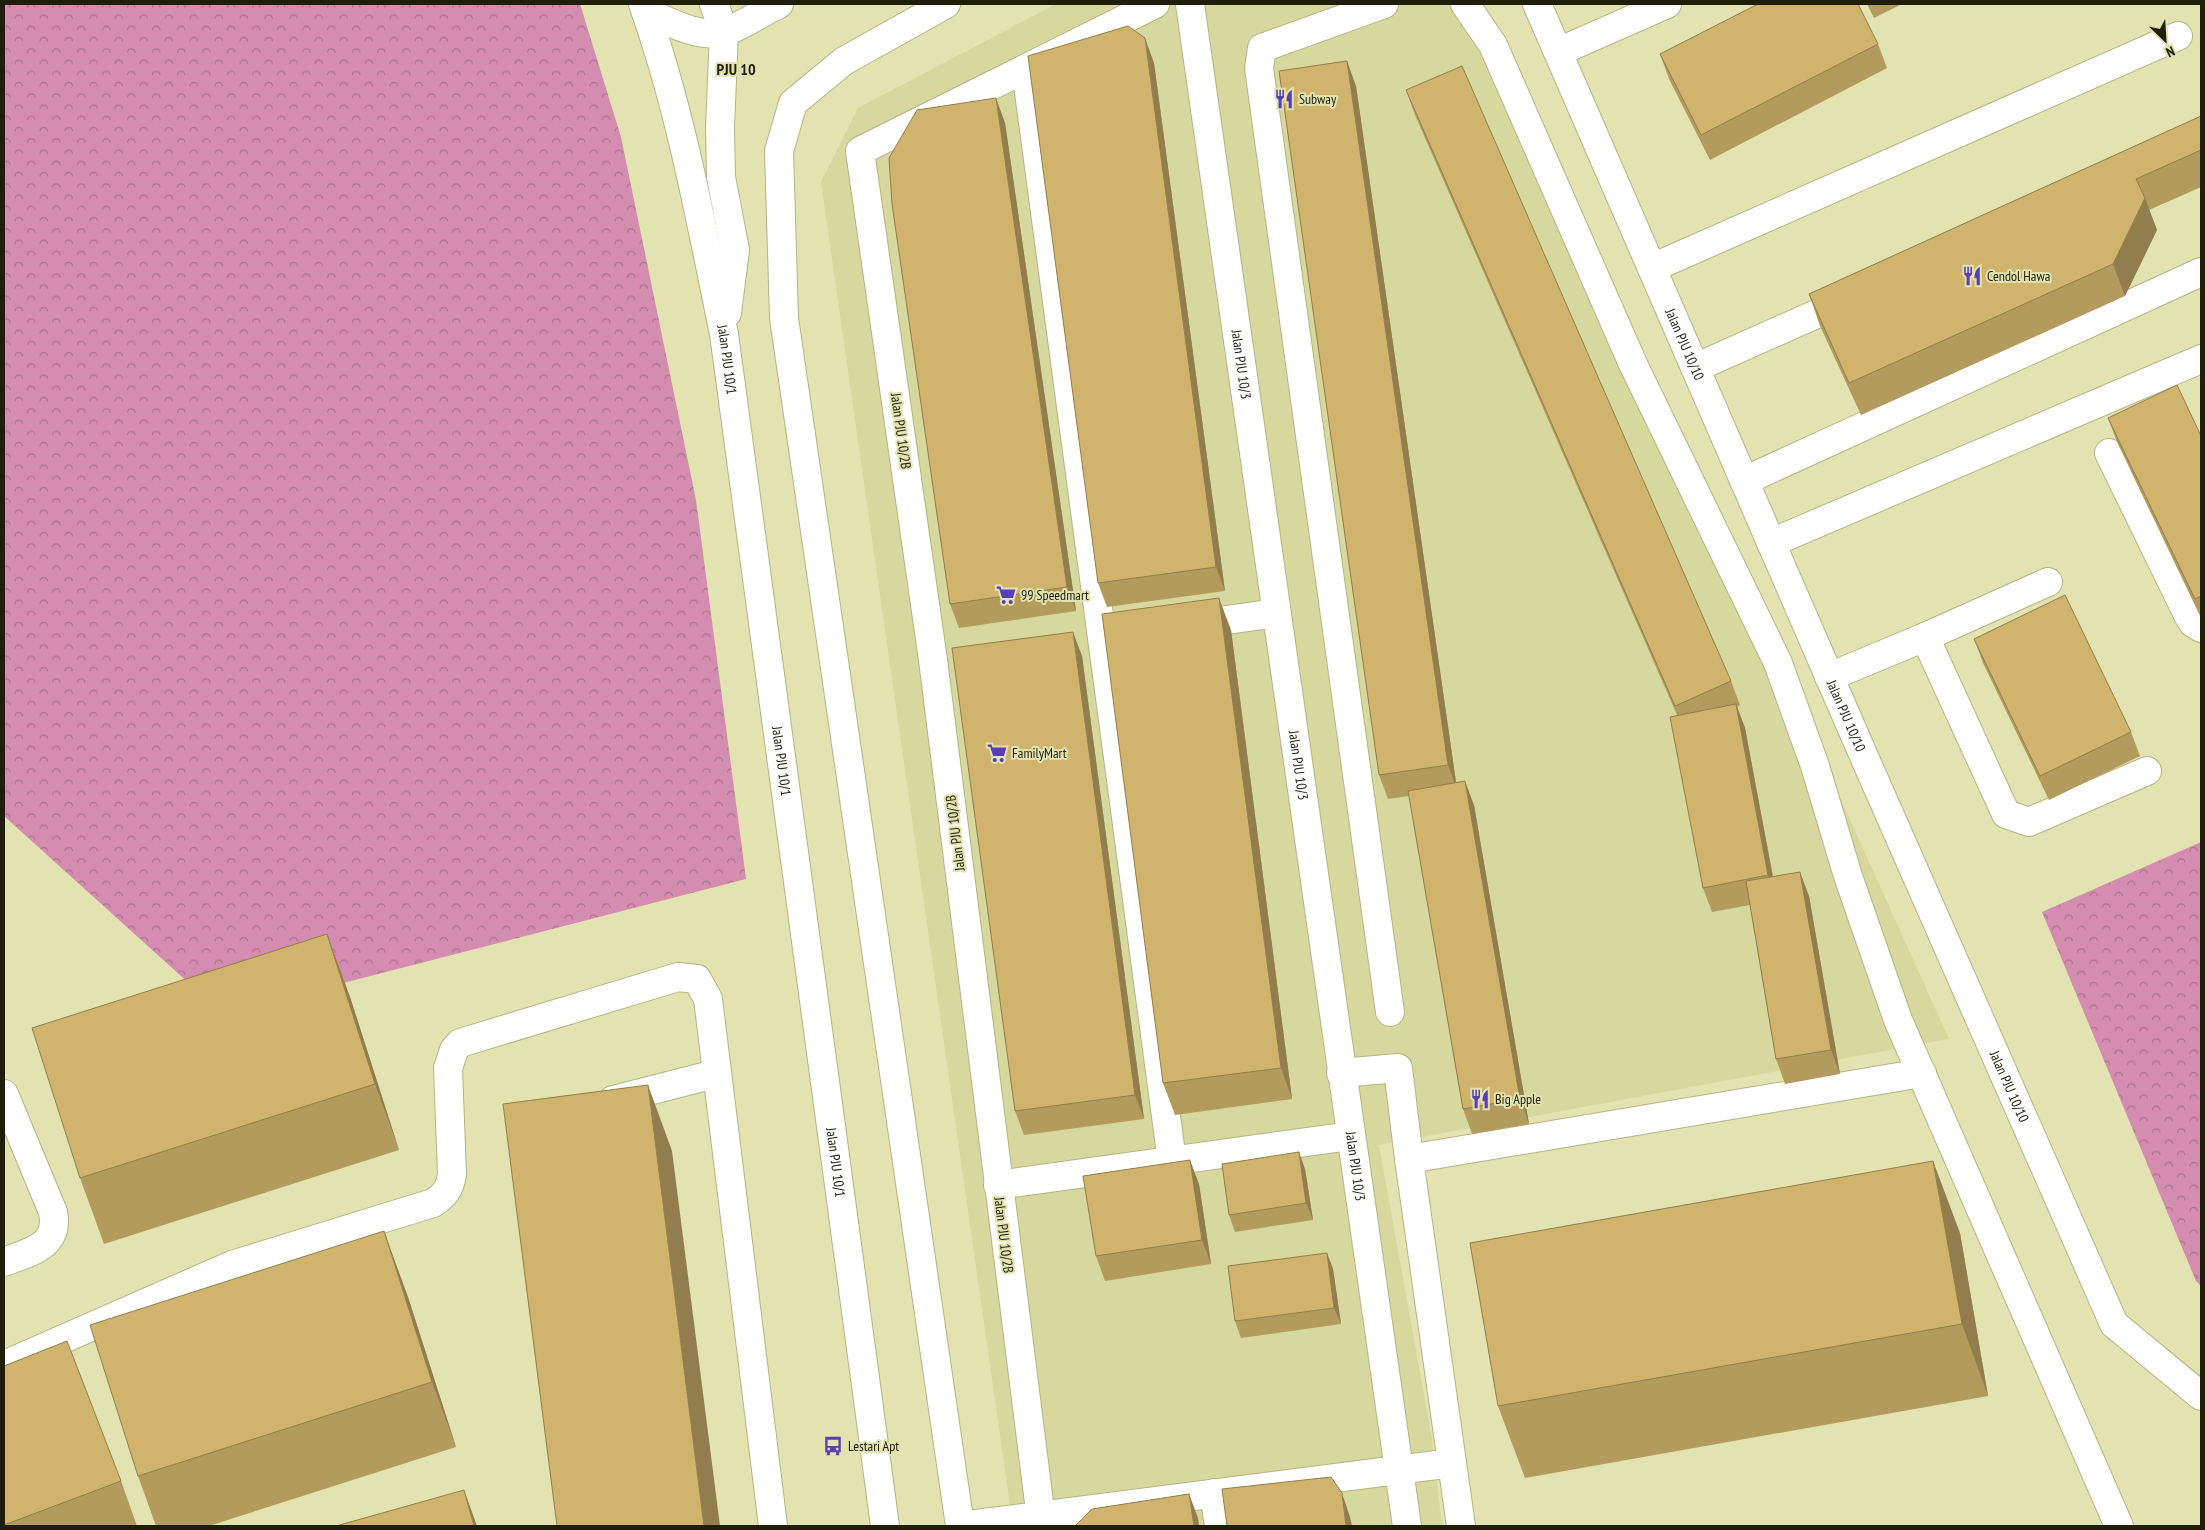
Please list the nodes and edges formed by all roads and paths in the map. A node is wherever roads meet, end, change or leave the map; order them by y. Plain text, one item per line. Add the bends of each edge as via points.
1 (714, 4) edge
2 (779, 4) edge
3 (946, 4) edge
4 (1155, 4) edge
5 (1190, 4) edge
6 (1384, 4) edge
7 (1465, 4) edge
8 (1537, 4) edge
9 (1666, 4) edge
10 (644, 8) edge
11 (724, 32) junction
12 (2178, 36) dead end
13 (1558, 52) junction
14 (1026, 70) junction
15 (1652, 268) junction
16 (2201, 272) edge
17 (1876, 288) edge
18 (724, 334) junction
19 (2201, 359) edge
20 (1695, 368) junction
21 (2109, 453) dead end
22 (1744, 481) junction
23 (1771, 542) junction
24 (2048, 582) dead end
25 (1276, 613) junction
26 (1169, 628) edge
27 (2201, 628) edge
28 (1130, 633) edge
29 (1925, 637) junction
30 (1092, 638) junction
31 (1829, 677) junction
32 (2147, 771) dead end
33 (1390, 1012) dead end
34 (1341, 1073) junction
35 (1922, 1073) junction
36 (716, 1074) junction
37 (4, 1094) edge
38 (584, 1107) edge
39 (1350, 1136) junction
40 (1409, 1159) junction
41 (1172, 1160) junction
42 (998, 1185) junction
43 (4, 1262) edge
44 (4, 1365) edge
45 (2201, 1396) edge
46 (1452, 1463) junction
47 (1399, 1470) junction
48 (1214, 1493) junction
49 (1041, 1521) edge
50 (773, 1526) edge
51 (885, 1526) edge
52 (960, 1526) edge
53 (1218, 1526) edge
54 (1406, 1526) edge
55 (1462, 1526) edge
56 (2119, 1526) edge

1 - 11 street
2 - 11 street
3 - 52 street via 844,61 793,103 779,150 784,318
4 - 14 street
5 - 25 street, Jalan PJU 10/3
6 - 33 street via 1262,48 1258,68
7 - 35 street via 1493,45 1633,364 1778,663 1898,1020
8 - 13 street, Jalan PJU 10/10
9 - 13 street
10 - 11 street via 692,30
10 - 18 street, Jalan PJU 10/1 via 686,152
11 - 18 street via 721,177 736,250
12 - 15 street
13 - 15 street, Jalan PJU 10/10
14 - 30 street
14 - 42 street, Jalan PJU 10/2B via 860,151 943,659
15 - 20 street, Jalan PJU 10/10
16 - 22 street
17 - 20 street
18 - 51 street, Jalan PJU 10/1
19 - 23 street
20 - 22 street, Jalan PJU 10/10
21 - 27 street via 2188,615
22 - 23 street, Jalan PJU 10/10
23 - 31 street, Jalan PJU 10/10
24 - 29 street
25 - 26 street
25 - 34 street, Jalan PJU 10/3
28 - 30 street
29 - 31 street
29 - 32 street via 2006,814 2029,822
30 - 41 street
31 - 45 street, Jalan PJU 10/10 via 2114,1324
34 - 39 street, Jalan PJU 10/3
34 - 40 street via 1398,1068
35 - 40 street
35 - 56 street
36 - 38 street
36 - 44 street via 708,999 697,979 678,977 469,1039 460,1043 449,1058 452,1174 450,1186 443,1196 433,1203 232,1265
36 - 50 street
37 - 43 street via 55,1222 46,1243
39 - 41 street
39 - 47 street, Jalan PJU 10/3
40 - 46 street
41 - 42 street
42 - 49 street, Jalan PJU 10/2B
46 - 47 street
46 - 55 street
47 - 48 street
47 - 54 street, Jalan PJU 10/3
48 - 49 street
48 - 53 street
49 - 52 street

